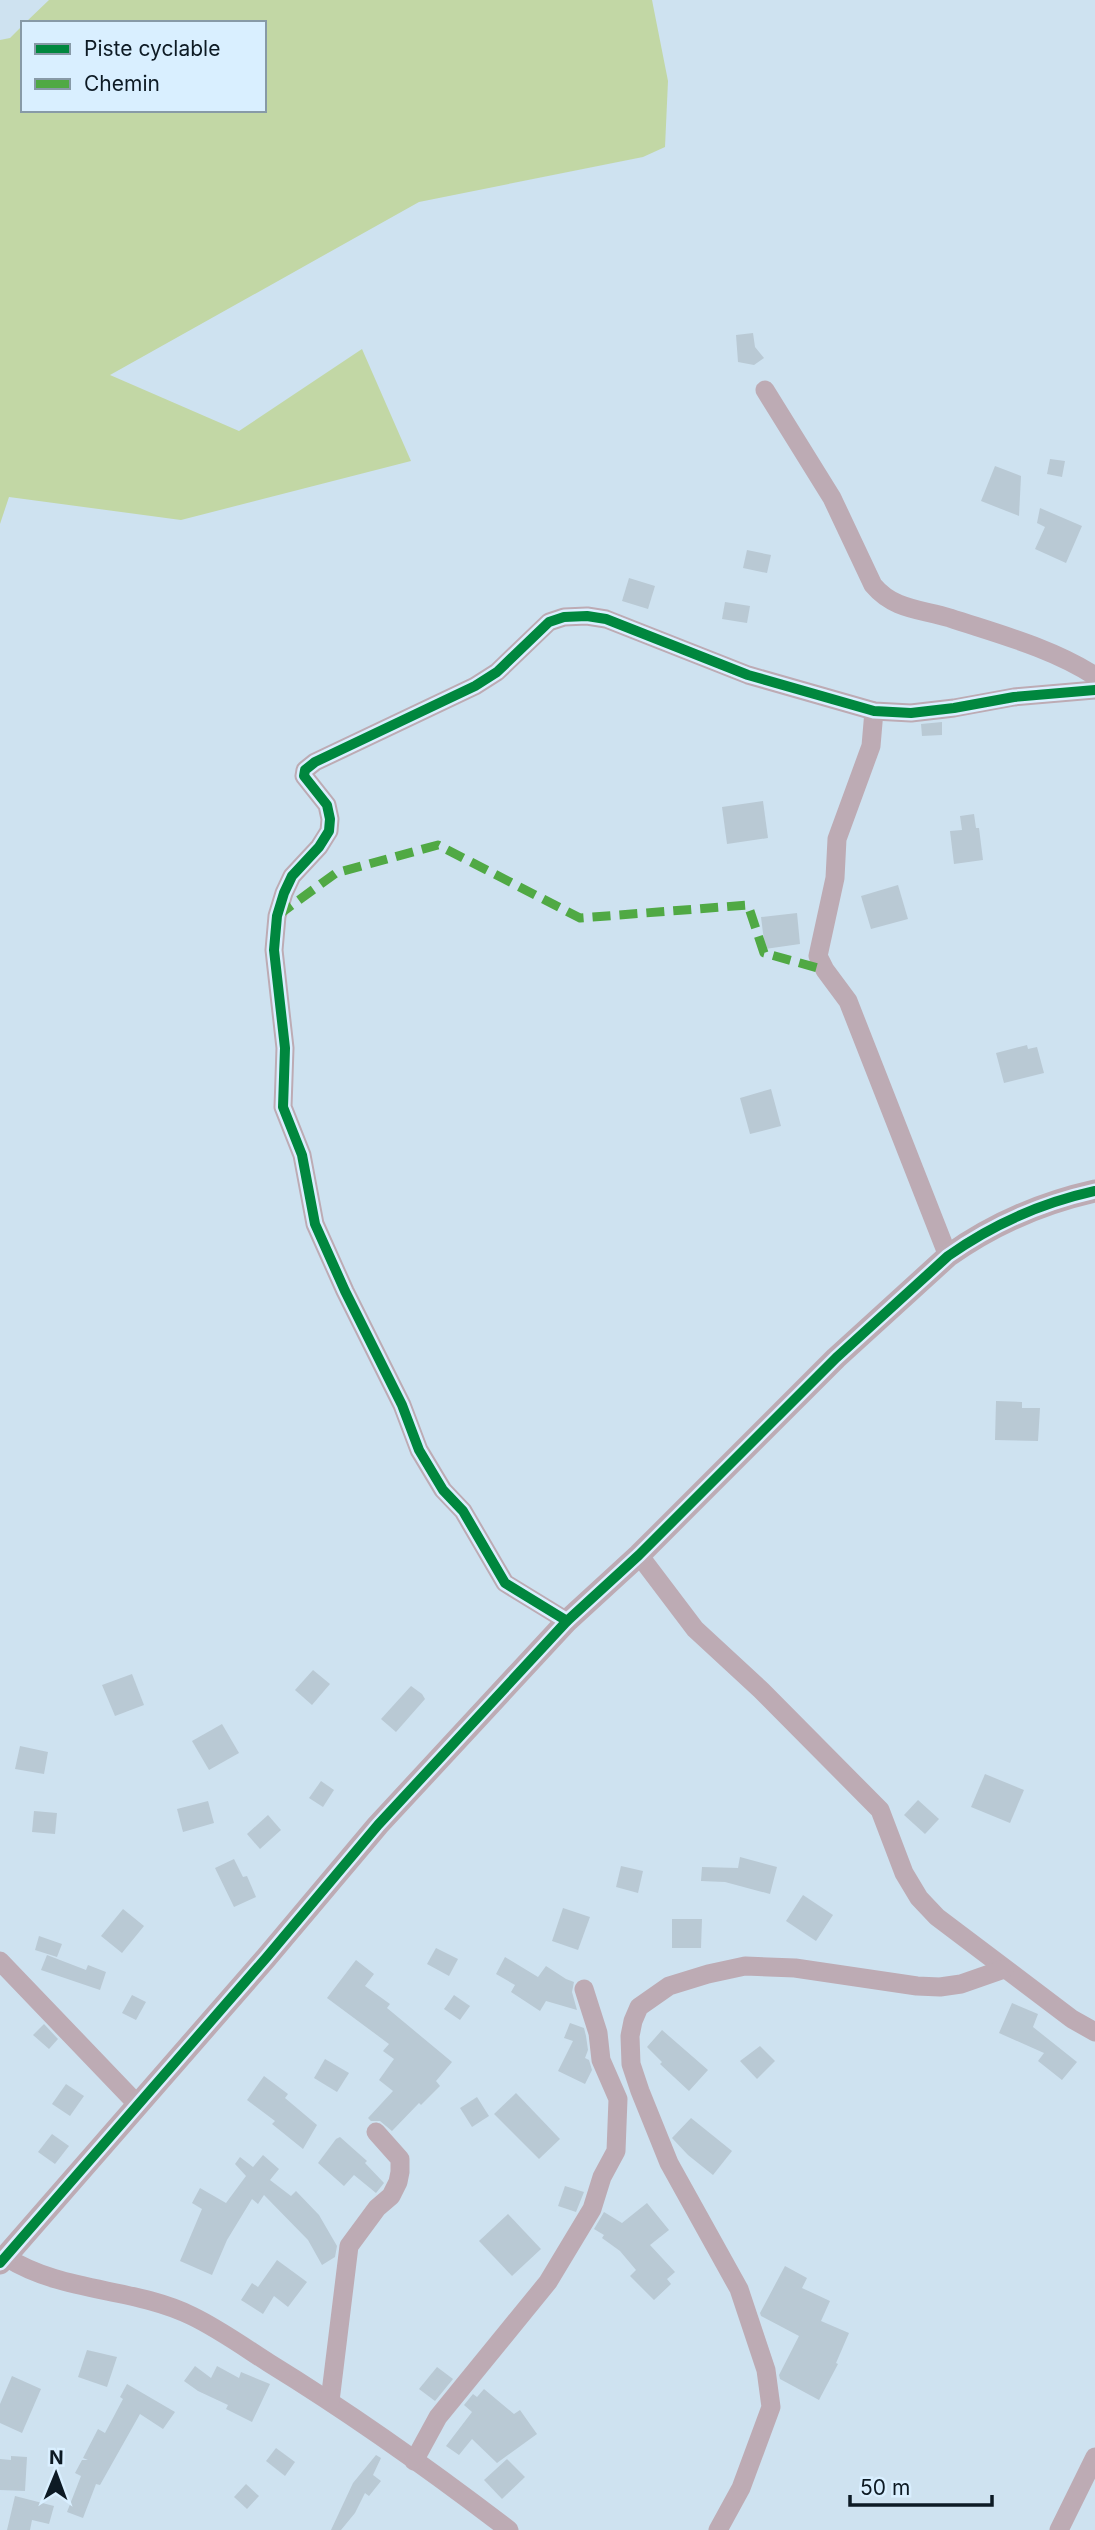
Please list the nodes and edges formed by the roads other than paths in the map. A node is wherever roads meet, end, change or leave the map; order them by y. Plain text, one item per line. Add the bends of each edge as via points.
1 (765, 390) dead end
2 (1095, 676) edge
3 (1095, 690) edge
4 (874, 710) junction
5 (1095, 1191) edge
6 (948, 1256) junction
7 (639, 1555) junction
8 (567, 1622) junction
9 (0, 1961) edge
10 (1004, 1969) junction
11 (584, 1989) dead end
12 (1095, 2032) edge
13 (138, 2105) junction
14 (376, 2132) dead end
15 (3, 2260) edge
16 (330, 2401) junction
17 (1095, 2457) edge
18 (414, 2461) junction
19 (509, 2530) edge
20 (718, 2530) edge
21 (1059, 2530) edge

1 - 2 street via 832,498 883,597 1012,638
3 - 4 street via 911,713
4 - 6 street via 871,746 837,839 835,878 818,957 848,1001
4 - 8 street via 748,675 606,619 564,617 550,621 497,672 475,686 305,769 304,776 327,805 329,831 284,893 274,950 285,1048 283,1107 302,1155 315,1224 419,1450 443,1490 463,1511 505,1583
5 - 6 street via 1033,1209
6 - 7 street via 836,1358
7 - 8 street
7 - 10 street via 695,1629 880,1810 904,1873 919,1898
8 - 13 street via 378,1825
9 - 13 street
10 - 12 street
10 - 20 street via 940,1987 745,1966 669,1986 639,2007 630,2036 631,2064 640,2091 669,2163 739,2289 766,2370 771,2407 741,2488
11 - 18 street via 601,2060 618,2099 616,2151 592,2208 548,2282 438,2417
13 - 15 street
14 - 16 street via 400,2159 400,2172 391,2196 349,2246
15 - 16 street via 53,2279 152,2300 192,2316
16 - 18 street
17 - 21 street
18 - 19 street

